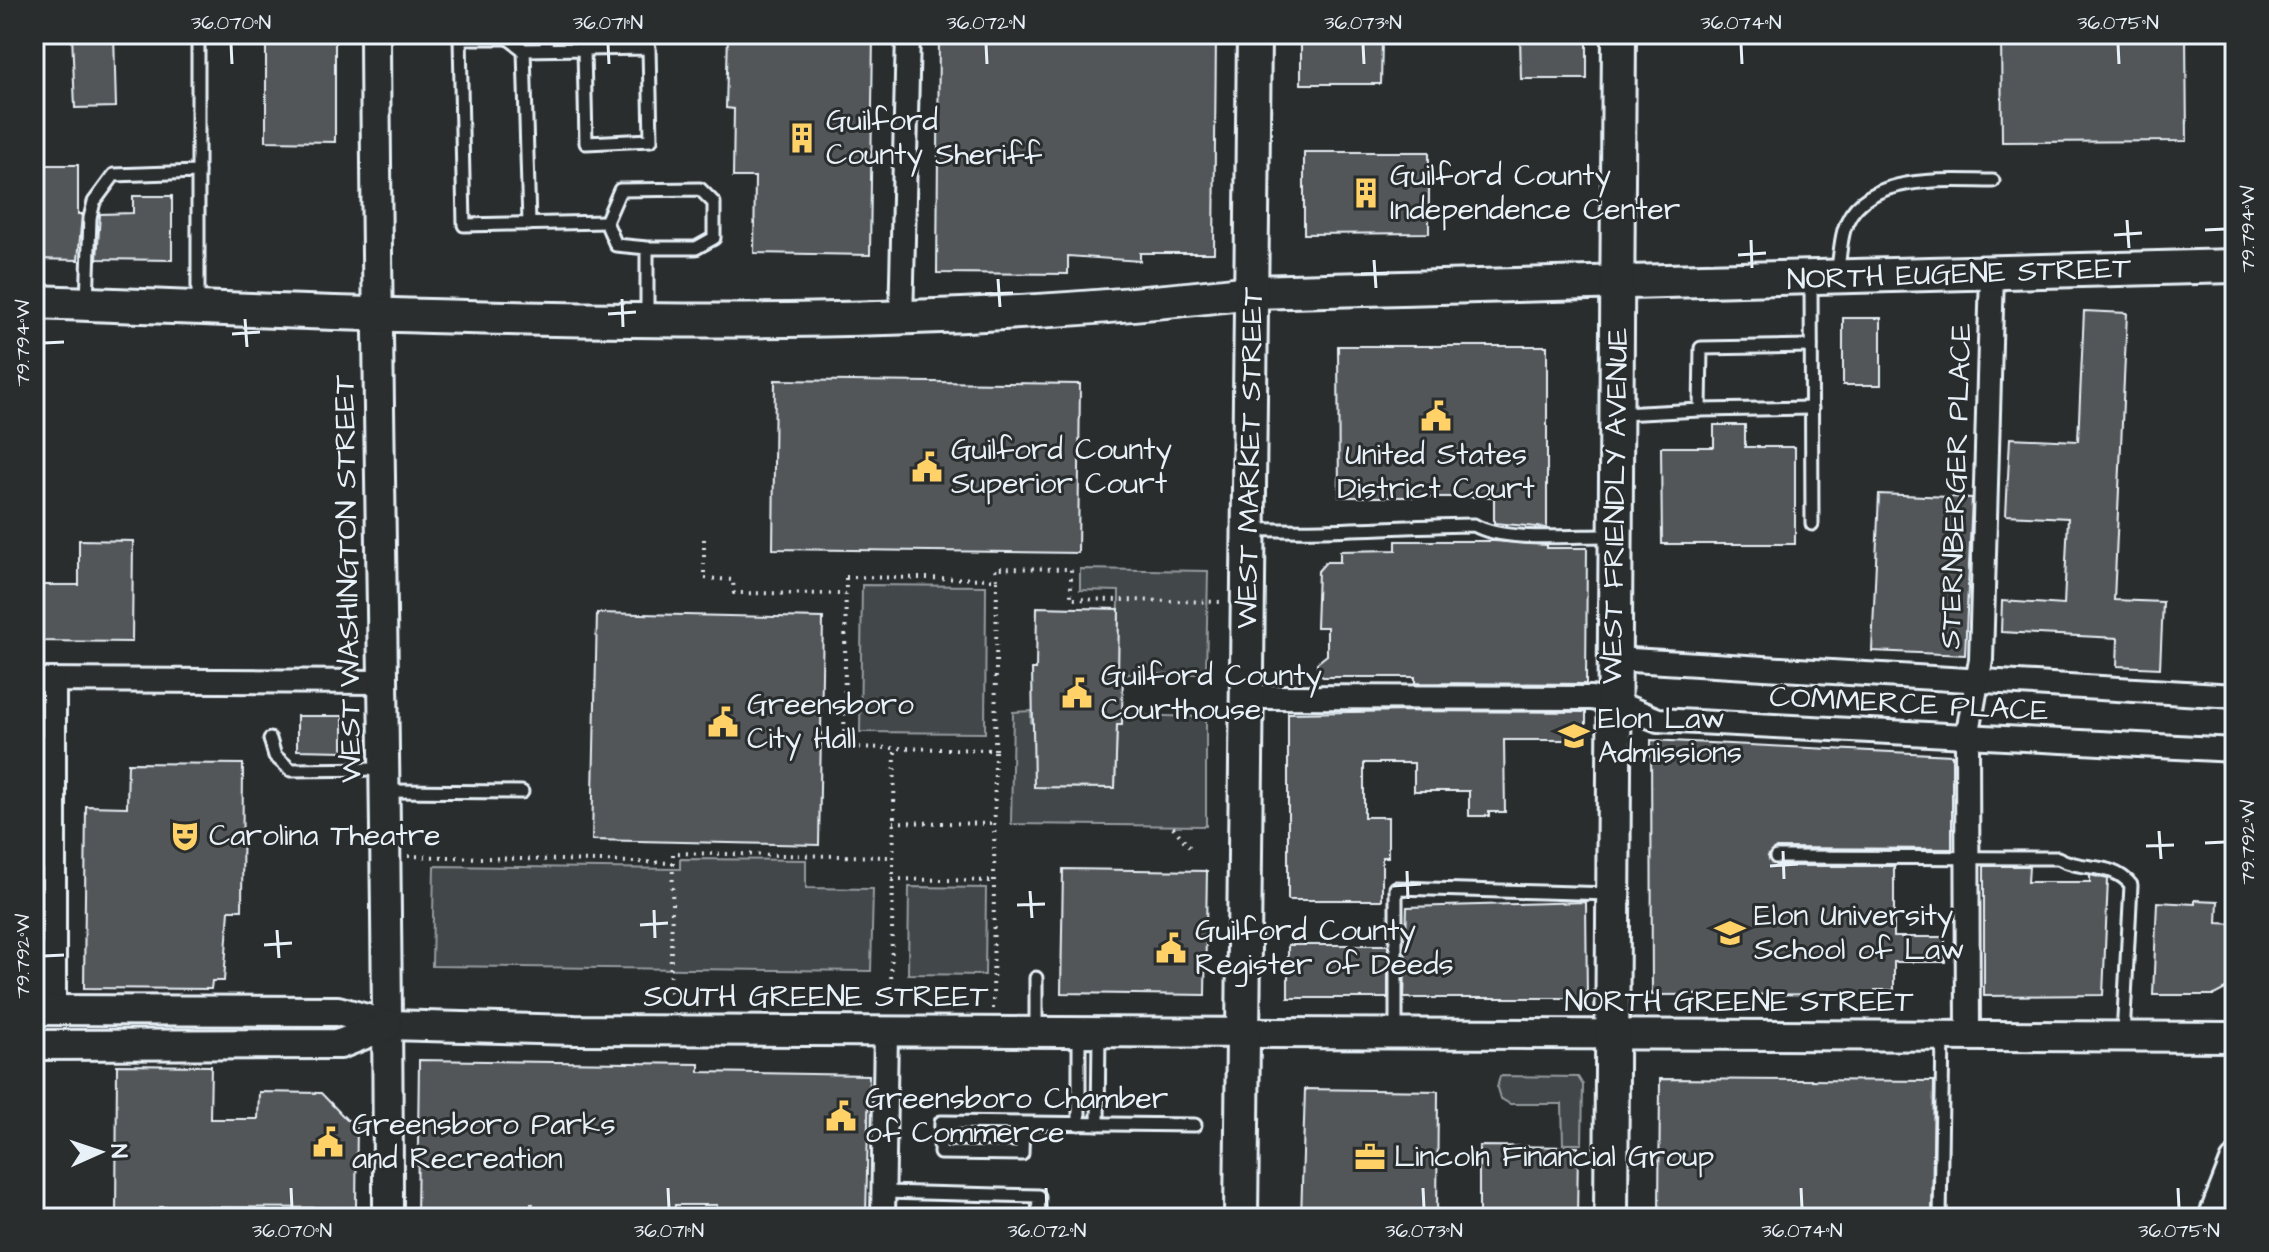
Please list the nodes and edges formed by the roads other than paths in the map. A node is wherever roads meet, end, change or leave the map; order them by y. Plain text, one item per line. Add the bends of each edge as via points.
1 (198, 34) edge
2 (375, 34) edge
3 (908, 34) edge
4 (1254, 34) edge
5 (1619, 34) edge
6 (548, 38) edge
7 (584, 49) junction
8 (524, 50) junction
9 (198, 172) junction
10 (1993, 181) dead end
11 (606, 222) junction
12 (529, 224) junction
13 (647, 248) junction
14 (2235, 266) edge
15 (1992, 273) junction
16 (1824, 278) junction
17 (1617, 285) junction
18 (1251, 292) junction
19 (34, 302) edge
20 (87, 303) junction
21 (198, 308) junction
22 (377, 313) junction
23 (647, 319) junction
24 (901, 321) junction
25 (1811, 346) junction
26 (1812, 408) junction
27 (1700, 410) junction
28 (1616, 414) junction
29 (1812, 524) dead end
30 (1249, 529) junction
31 (1615, 536) junction
32 (1614, 659) junction
33 (44, 680) edge
34 (1980, 680) junction
35 (384, 682) junction
36 (2235, 696) edge
37 (1247, 697) junction
38 (1614, 702) junction
39 (1967, 737) junction
40 (270, 739) dead end
41 (2235, 750) edge
42 (386, 780) junction
43 (522, 792) dead end
44 (1776, 857) dead end
45 (1967, 857) junction
46 (1612, 894) junction
47 (1036, 978) dead end
48 (44, 1010) edge
49 (388, 1025) junction
50 (886, 1031) junction
51 (1036, 1032) junction
52 (1089, 1032) junction
53 (1244, 1032) junction
54 (1396, 1034) junction
55 (1955, 1036) junction
56 (1611, 1037) junction
57 (2123, 1037) junction
58 (2235, 1037) edge
59 (34, 1045) edge
60 (1023, 1123) junction
61 (1079, 1124) junction
62 (1098, 1124) junction
63 (1195, 1125) dead end
64 (2232, 1180) edge
65 (884, 1192) junction
66 (388, 1218) edge
67 (883, 1218) edge
68 (1038, 1218) edge
69 (1241, 1218) edge
70 (1611, 1218) edge
71 (1940, 1218) edge
72 (2213, 1218) edge

1 - 9 lane
2 - 22 street, WEST WASHINGTON STREET
3 - 24 street
4 - 18 main road, WEST MARKET STREET
5 - 17 main road, WEST FRIENDLY AVENUE
6 - 7 lane
6 - 8 lane
7 - 7 lane via 649,48 651,140 586,143
8 - 12 lane
8 - 12 lane via 508,38 460,38 464,225
9 - 20 lane via 114,175 94,202 90,218
9 - 21 lane
10 - 16 lane via 1894,185 1867,198 1845,227
11 - 12 lane
11 - 13 lane via 616,245
11 - 13 lane via 620,190 700,189 714,203 714,238 696,248
13 - 23 lane
14 - 15 main road, NORTH EUGENE STREET
15 - 16 main road, NORTH EUGENE STREET
15 - 34 street, STERNBERGER PLACE
16 - 17 main road, NORTH EUGENE STREET
16 - 25 lane
17 - 18 main road, NORTH EUGENE STREET
17 - 28 main road, WEST FRIENDLY AVENUE
18 - 24 main road, NORTH EUGENE STREET via 1152,305
18 - 30 main road, WEST MARKET STREET
19 - 20 main road, NORTH EUGENE STREET
20 - 21 main road, NORTH EUGENE STREET
21 - 22 main road, NORTH EUGENE STREET
22 - 23 main road, NORTH EUGENE STREET
22 - 35 street, WEST WASHINGTON STREET
23 - 24 main road, NORTH EUGENE STREET
25 - 26 lane
25 - 27 lane via 1701,348
26 - 27 lane
26 - 29 lane
27 - 28 lane
28 - 31 main road, WEST FRIENDLY AVENUE
30 - 31 lane via 1315,532 1474,525 1517,534
30 - 37 main road, WEST MARKET STREET
31 - 32 main road, WEST FRIENDLY AVENUE
32 - 34 street, COMMERCE PLACE
32 - 38 main road, WEST FRIENDLY AVENUE
33 - 35 street
33 - 48 street
34 - 36 street, COMMERCE PLACE
34 - 39 street, STERNBERGER PLACE
35 - 42 street, WEST WASHINGTON STREET
37 - 38 street, COMMERCE PLACE
37 - 53 main road, WEST MARKET STREET
38 - 39 street, COMMERCE PLACE via 1658,720
38 - 46 main road, WEST FRIENDLY AVENUE
39 - 41 street, COMMERCE PLACE
39 - 45 street, STERNBERGER PLACE
40 - 42 lane via 275,756 291,770
42 - 43 lane
42 - 49 street, WEST WASHINGTON STREET
44 - 45 lane
45 - 55 street, STERNBERGER PLACE
45 - 57 lane via 2058,858 2080,867 2113,870 2131,885
46 - 54 lane via 1396,888
46 - 56 main road, WEST FRIENDLY AVENUE
47 - 51 lane
48 - 49 street, SOUTH GREENE STREET via 338,1011
49 - 50 street, SOUTH GREENE STREET
49 - 59 street, SOUTH GREENE STREET via 340,1044
49 - 66 street, WEST WASHINGTON STREET
50 - 51 street, SOUTH GREENE STREET
50 - 65 street
51 - 52 street, SOUTH GREENE STREET
52 - 53 street, SOUTH GREENE STREET
52 - 61 lane
52 - 62 lane
53 - 54 street, NORTH GREENE STREET
53 - 69 main road, WEST MARKET STREET
54 - 56 street, NORTH GREENE STREET
55 - 56 street, NORTH GREENE STREET
55 - 57 street, NORTH GREENE STREET
55 - 71 lane
56 - 70 main road, WEST FRIENDLY AVENUE
57 - 58 street, NORTH GREENE STREET
60 - 60 lane via 941,1122 940,1153 1022,1154
60 - 61 lane
61 - 62 lane
62 - 63 lane
64 - 72 street
65 - 67 street
65 - 68 lane via 1039,1196

